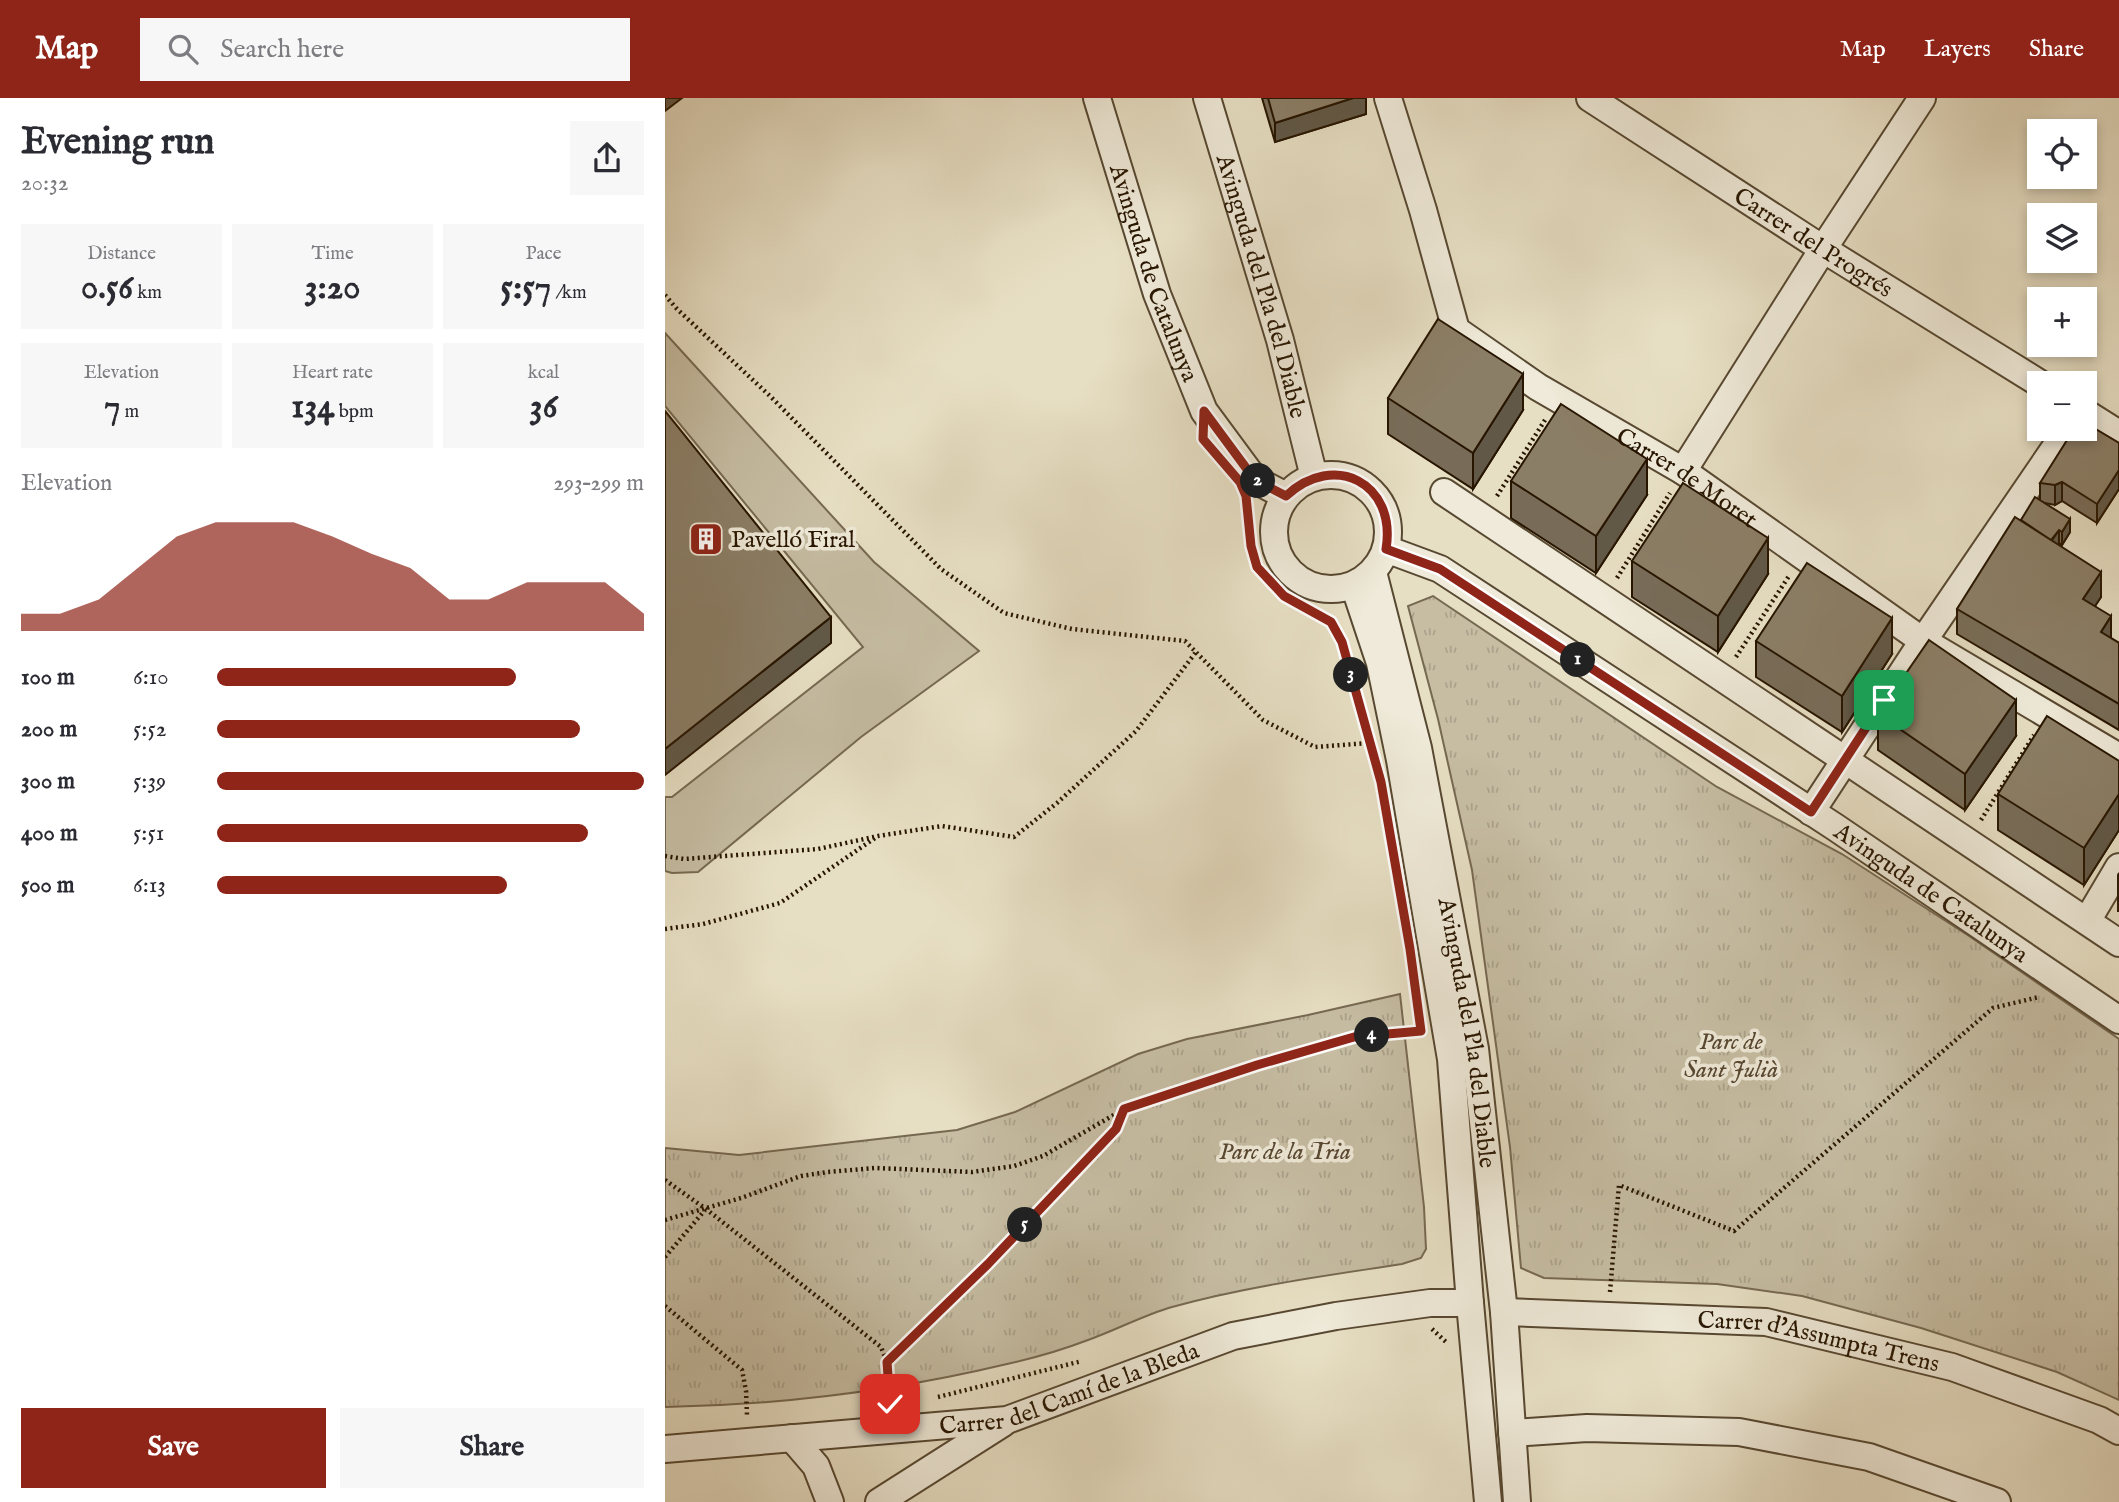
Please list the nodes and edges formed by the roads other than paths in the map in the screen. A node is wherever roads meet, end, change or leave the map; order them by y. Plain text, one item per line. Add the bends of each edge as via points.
1 (1097, 98) edge
2 (1207, 98) edge
3 (1388, 98) edge
4 (1590, 98) edge
5 (1921, 98) edge
6 (1823, 249) junction
7 (2027, 376) edge
8 (2097, 420) edge
9 (2119, 434) edge
10 (2060, 441) edge
11 (1683, 471) junction
12 (1314, 477) junction
13 (1444, 492) dead end
14 (1286, 496) junction
15 (1386, 549) junction
16 (1363, 579) junction
17 (1923, 641) junction
18 (2119, 757) edge
19 (1846, 760) junction
20 (1811, 812) junction
21 (2119, 867) edge
22 (2087, 921) junction
23 (2119, 943) edge
24 (2119, 1020) edge
25 (1470, 1303) junction
26 (1504, 1312) junction
27 (1007, 1420) junction
28 (2119, 1431) edge
29 (1512, 1433) junction
30 (792, 1438) junction
31 (665, 1449) edge
32 (830, 1502) edge
33 (879, 1502) edge
34 (1488, 1502) edge
35 (1517, 1502) edge
36 (1997, 1502) edge

1 - 14 street, Avinguda de Catalunya via 1157,294 1204,411 1255,480
2 - 12 street, Avinguda del Pla del Diable via 1280,340
3 - 11 street, Carrer de Moret via 1456,330 1559,399
4 - 6 street, Carrer del Progrés
5 - 6 street
6 - 7 street, Carrer del Progrés
6 - 11 street
8 - 9 street
10 - 17 street
11 - 17 street, Carrer de Moret
12 - 14 street
12 - 15 street via 1349,477 1378,498 1389,531
13 - 19 street
14 - 16 street via 1274,531 1286,567 1316,587 1335,589
15 - 16 street via 1381,562
15 - 20 street, Avinguda de Catalunya via 1440,569
16 - 25 street, Avinguda del Pla del Diable via 1451,1059
16 - 26 street, Avinguda del Pla del Diable via 1419,748 1475,1049
17 - 18 street, Carrer de Moret
17 - 19 street
19 - 20 street
19 - 22 street
20 - 24 street, Avinguda de Catalunya
21 - 22 street
22 - 23 street
25 - 27 street, Carrer del Camí de la Bleda via 1430,1303 1349,1314 1233,1336
25 - 34 street, Avinguda del Pla del Diable
26 - 28 street, Carrer d'Assumpta Trens via 1766,1322 1952,1367
26 - 29 street, Avinguda del Pla del Diable
27 - 30 street, Carrer del Camí de la Bleda
27 - 33 street
29 - 35 street, Avinguda del Pla del Diable
29 - 36 street via 1587,1428 1739,1433 1869,1457
30 - 31 street, Carrer del Camí de la Bleda
30 - 32 street via 816,1466

